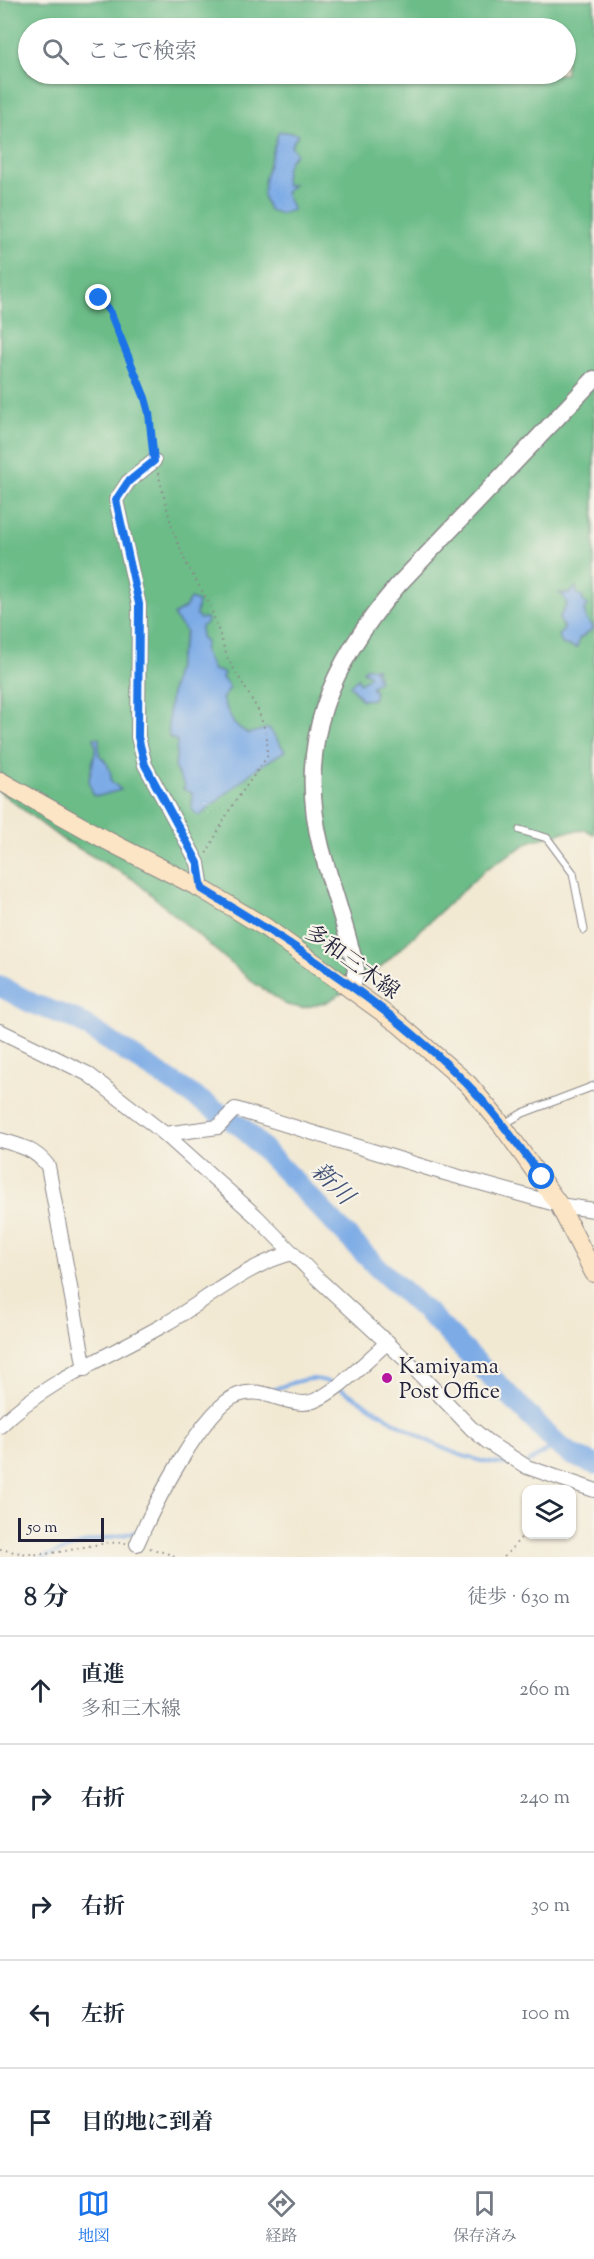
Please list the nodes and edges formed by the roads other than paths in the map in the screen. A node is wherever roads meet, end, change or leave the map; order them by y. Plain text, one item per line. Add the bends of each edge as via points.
1 (594, 379) edge
2 (154, 461) road end
3 (0, 781) edge
4 (520, 830) dead end
5 (202, 889) junction
6 (594, 929) edge
7 (352, 989) junction
8 (0, 1031) edge
9 (594, 1086) edge
10 (502, 1125) junction
11 (165, 1134) junction
12 (0, 1140) edge
13 (559, 1205) junction
14 (594, 1210) edge
15 (293, 1253) junction
16 (594, 1273) edge
17 (388, 1342) junction
18 (85, 1369) junction
19 (0, 1426) edge
20 (594, 1490) edge
21 (136, 1544) road end

1 - 7 street via 390,594 357,637 336,675 316,738 314,806 356,970
2 - 5 street via 128,482 116,500 139,604 138,737 145,765 198,863
3 - 5 main road, 多和三木線
4 - 6 lane via 547,838 573,873 583,930
5 - 7 main road, 多和三木線 via 266,927
7 - 10 main road, 多和三木線 via 433,1052 468,1084
8 - 11 street via 88,1074
9 - 10 lane
10 - 13 main road, 多和三木線
11 - 13 street via 218,1126 235,1109
11 - 15 street
12 - 18 street via 31,1150 48,1166
13 - 14 street
13 - 16 main road, 多和三木線
15 - 17 street
15 - 18 street via 272,1258
17 - 20 street via 471,1428 498,1449 526,1467
17 - 21 street via 319,1400 303,1403 253,1390 221,1406 203,1426
18 - 19 street via 33,1398

